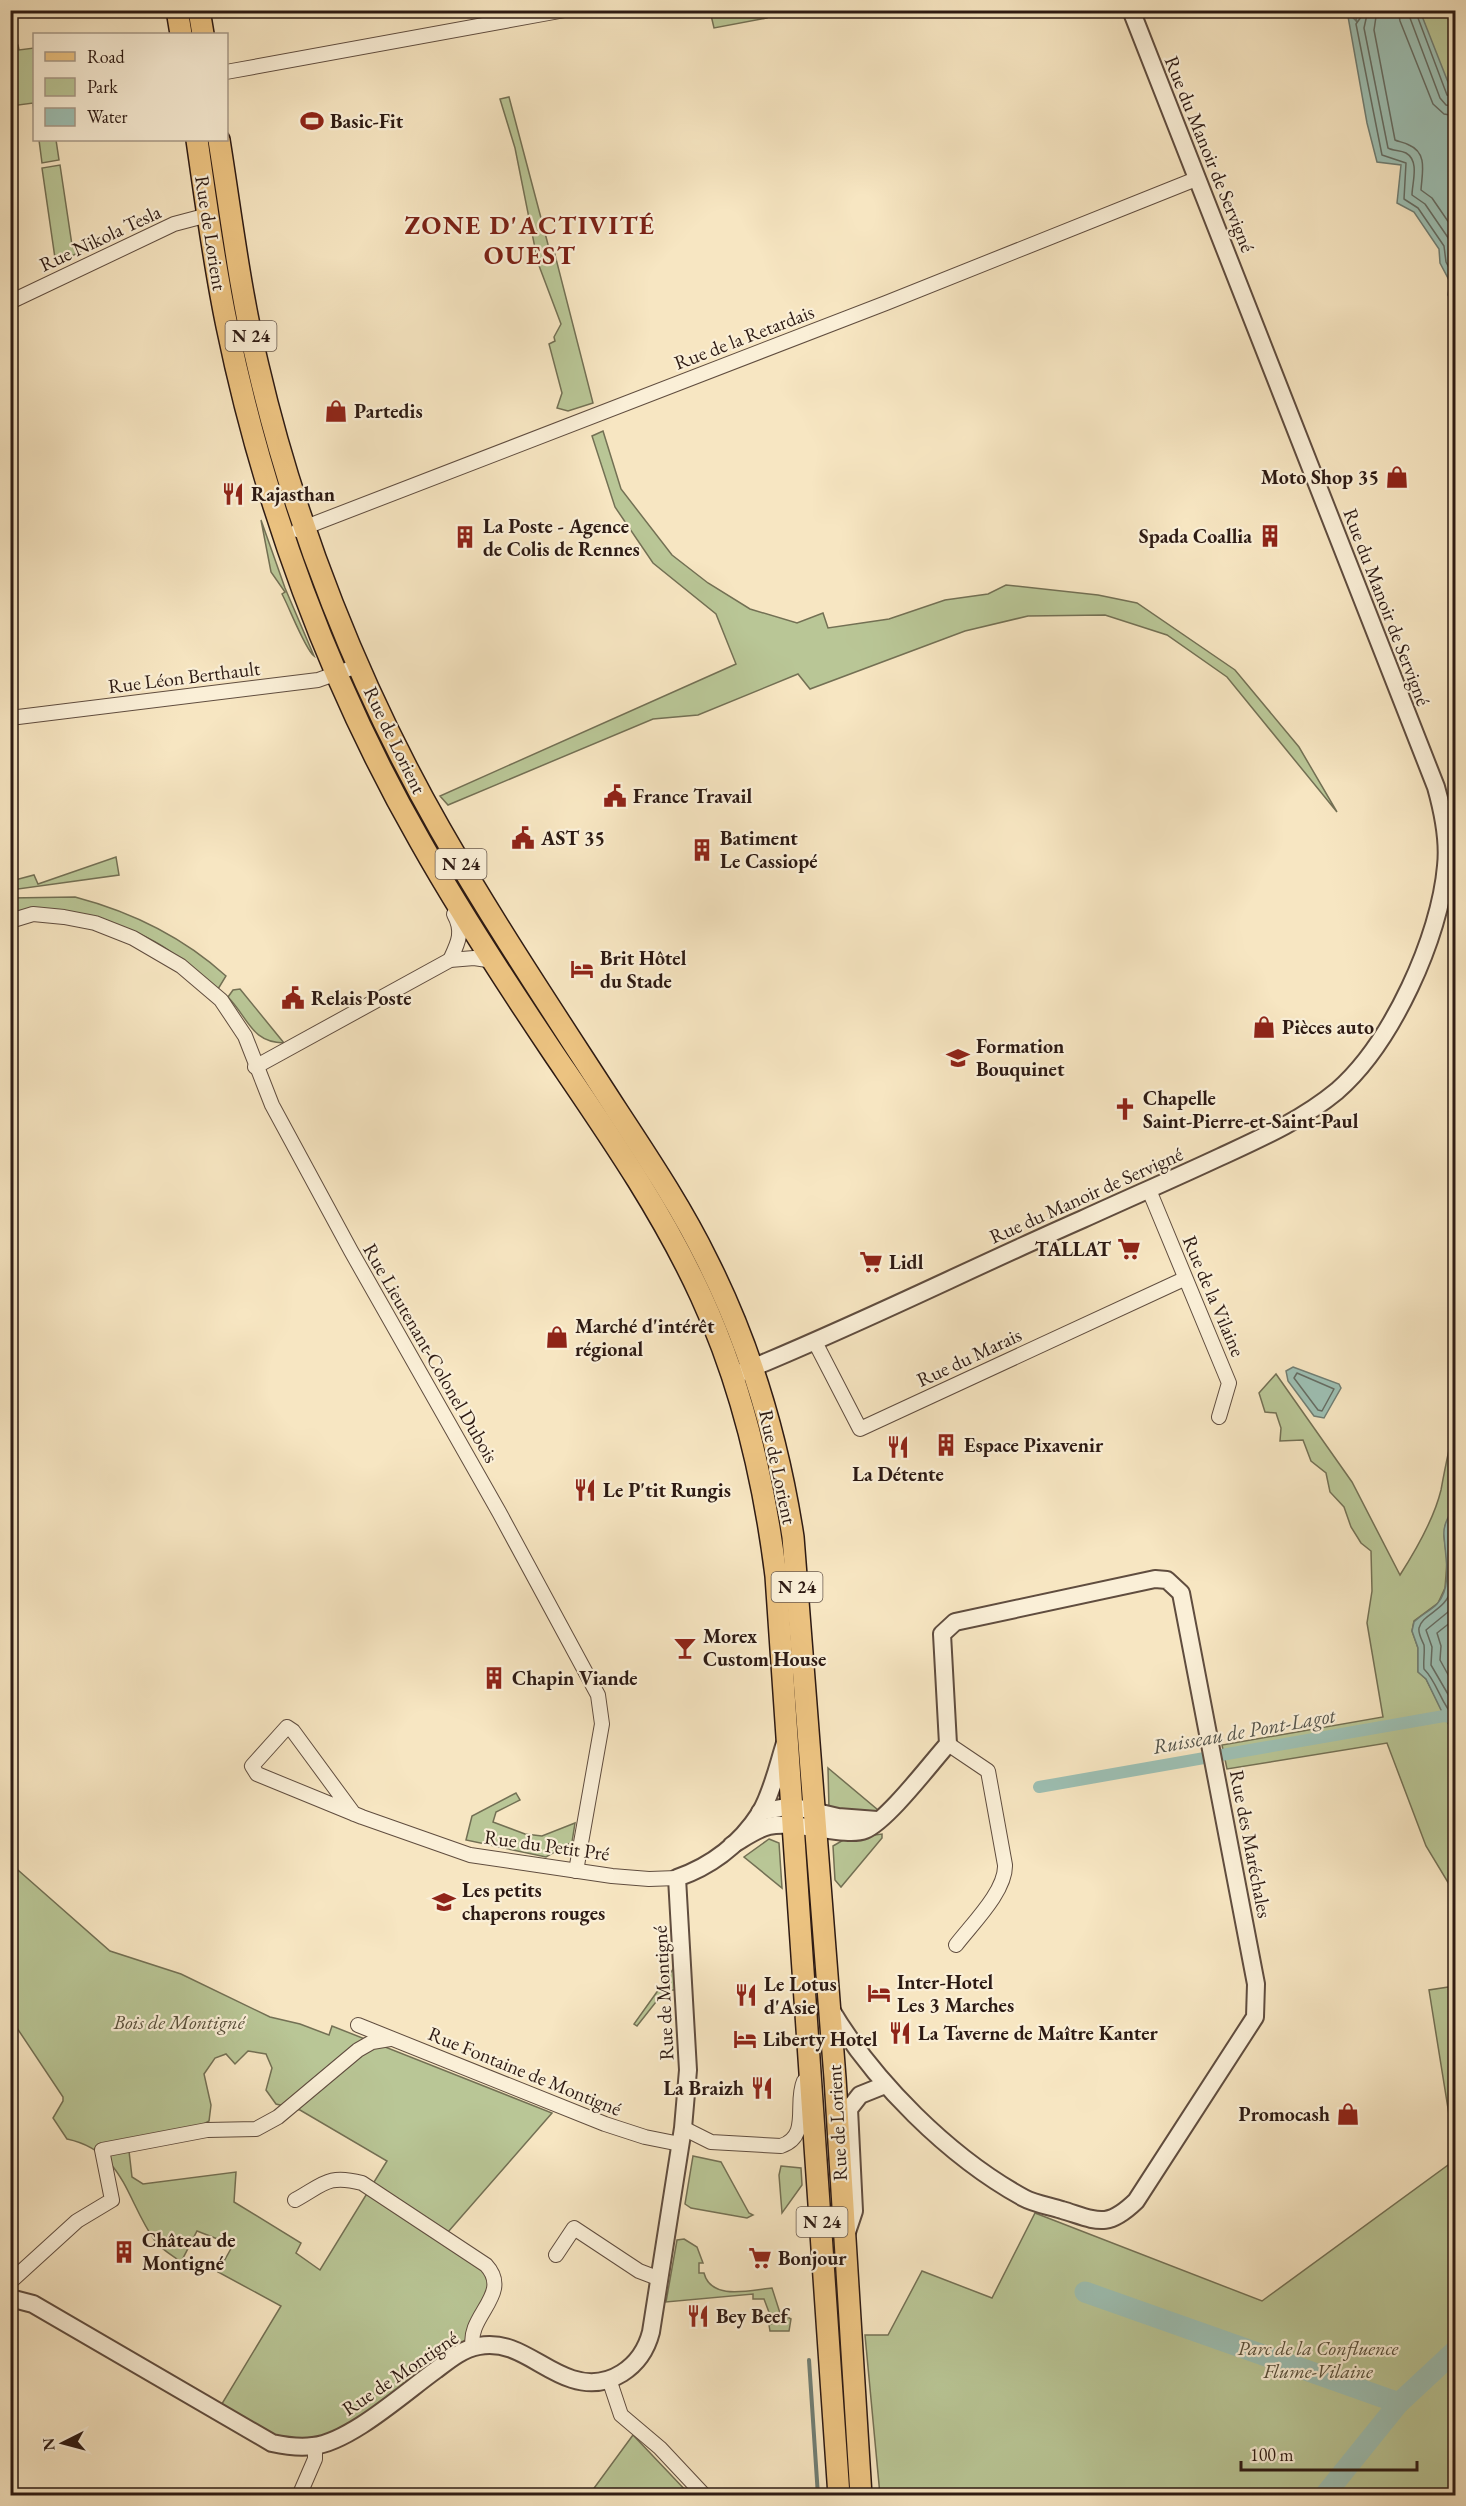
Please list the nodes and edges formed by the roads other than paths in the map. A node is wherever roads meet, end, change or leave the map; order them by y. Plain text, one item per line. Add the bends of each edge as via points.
1 (177, 10) edge
2 (199, 10) edge
3 (565, 10) edge
4 (1131, 10) edge
5 (181, 33) edge
6 (203, 33) edge
7 (228, 72) edge
8 (197, 141) edge
9 (219, 141) edge
10 (1196, 179) junction
11 (208, 215) junction
12 (10, 302) edge
13 (304, 528) junction
14 (284, 535) junction
15 (360, 666) junction
16 (339, 675) junction
17 (10, 718) edge
18 (419, 840) junction
19 (10, 921) edge
20 (480, 941) junction
21 (508, 941) junction
22 (450, 960) junction
23 (494, 961) junction
24 (255, 1068) junction
25 (634, 1154) junction
26 (1149, 1190) junction
27 (1184, 1279) junction
28 (815, 1342) junction
29 (753, 1368) junction
30 (733, 1376) junction
31 (1219, 1417) dead end
32 (786, 1575) junction
33 (788, 1736) junction
34 (948, 1744) junction
35 (760, 1812) junction
36 (354, 1814) junction
37 (792, 1816) junction
38 (814, 1819) junction
39 (732, 1845) junction
40 (576, 1871) junction
41 (677, 1878) junction
42 (956, 1945) dead end
43 (830, 2007) junction
44 (358, 2025) dead end
45 (390, 2039) junction
46 (811, 2066) junction
47 (885, 2085) junction
48 (682, 2136) junction
49 (295, 2200) dead end
50 (844, 2238) junction
51 (556, 2255) dead end
52 (660, 2279) junction
53 (10, 2282) edge
54 (10, 2298) edge
55 (473, 2347) junction
56 (609, 2379) junction
57 (315, 2446) junction
58 (299, 2496) edge
59 (705, 2496) edge
60 (839, 2496) edge
61 (861, 2496) edge

1 - 5 main road
2 - 6 main road
3 - 7 street
4 - 10 street, Rue du Manoir de Servigné
8 - 11 main road, Rue de Lorient / N 24
9 - 13 main road, Rue de Lorient / N 24 via 250,331 280,454
10 - 13 street, Rue de la Retardais
10 - 26 street, Rue du Manoir de Servigné via 1436,787 1444,816 1447,865 1441,899 1411,983 1378,1043 1338,1090 1277,1131
11 - 12 street, Rue Nikola Tesla via 174,224
11 - 14 main road, Rue de Lorient / N 24 via 231,345
13 - 14 street
13 - 15 main road, Rue de Lorient / N 24
14 - 16 main road, Rue de Lorient / N 24
15 - 16 street, Rue Léon Berthault
15 - 21 main road, Rue de Lorient / N 24 via 424,799
16 - 17 street, Rue Léon Berthault
16 - 18 main road, Rue de Lorient / N 24
18 - 20 main road, Rue de Lorient / N 24
18 - 22 street, Rue de Lorient via 420,854 460,925 460,937
19 - 24 street, Rue Lieutenant-Colonel Dubois via 33,914 94,923 134,938 181,966 221,1000 245,1036
20 - 21 street
20 - 23 main road, Rue de Lorient / N 24
21 - 25 main road, Rue de Lorient / N 24
22 - 23 street
22 - 24 street
23 - 25 main road, Rue de Lorient / N 24
24 - 40 street, Rue Lieutenant-Colonel Dubois via 351,1251 598,1695 602,1724
25 - 29 main road, Rue de Lorient / N 24 via 706,1256
25 - 30 main road, Rue de Lorient / N 24
26 - 27 street, Rue de la Vilaine
26 - 28 street, Rue du Manoir de Servigné
27 - 28 street, Rue du Marais via 860,1429
27 - 31 street, Rue de la Vilaine via 1229,1383
28 - 29 street, Rue du Manoir de Servigné
29 - 30 street, Rue du Manoir de Servigné
29 - 32 main road, Rue de Lorient / N 24 via 781,1470 792,1528
30 - 32 main road, Rue de Lorient / N 24
32 - 33 main road, Rue de Lorient / N 24
32 - 38 main road, Rue de Lorient / N 24
33 - 35 street, Rue du Petit Pré
33 - 37 main road, Rue de Lorient / N 24
34 - 38 street via 895,1804 865,1830 854,1831
34 - 42 street via 988,1771 1006,1876
34 - 47 street, Rue des Maréchales via 942,1665 942,1634 947,1627 987,1614 1155,1579 1167,1580 1181,1593 1256,1984 1255,2017 1136,2201 1120,2217 1099,2222 1025,2199 974,2165
35 - 37 street
35 - 39 street, Rue du Petit Pré
36 - 36 street, Rue du Petit Pré via 287,1727 252,1766 256,1774
36 - 40 street, Rue du Petit Pré via 470,1855
37 - 38 street
37 - 39 street, Rue du Petit Pré
37 - 46 main road, Rue de Lorient / N 24
38 - 43 main road, Rue de Lorient / N 24
39 - 41 street, Rue du Petit Pré via 712,1863
40 - 41 street, Rue du Petit Pré via 650,1880
41 - 48 street, Rue de Montigné via 688,2070
43 - 47 street, Rue des Maréchales via 846,2035
43 - 50 main road, Rue de Lorient / N 24
44 - 45 street, Rue Fontaine de Montigné
45 - 48 street, Rue Fontaine de Montigné via 631,2133
45 - 53 street via 372,2042 358,2050 278,2117 256,2129 207,2130 102,2150 112,2200 77,2221
46 - 48 street, Rue Fontaine de Montigné via 802,2086 800,2126 793,2140 771,2146
46 - 60 main road, Rue de Lorient / N 24
47 - 50 street via 860,2095 849,2109 854,2211
48 - 52 street, Rue de Montigné
49 - 55 street via 331,2180 342,2178 362,2184 486,2265 494,2278 494,2290 475,2326
50 - 61 main road, Rue de Lorient / N 24
51 - 52 street via 574,2229 639,2271
52 - 56 street, Rue de Montigné via 643,2354 631,2368
54 - 57 street, Rue de Montigné via 33,2304 272,2443
55 - 56 street, Rue de Montigné via 509,2348 573,2380
55 - 57 street, Rue de Montigné via 345,2436
56 - 59 street via 621,2415 660,2448
57 - 58 street via 315,2459

